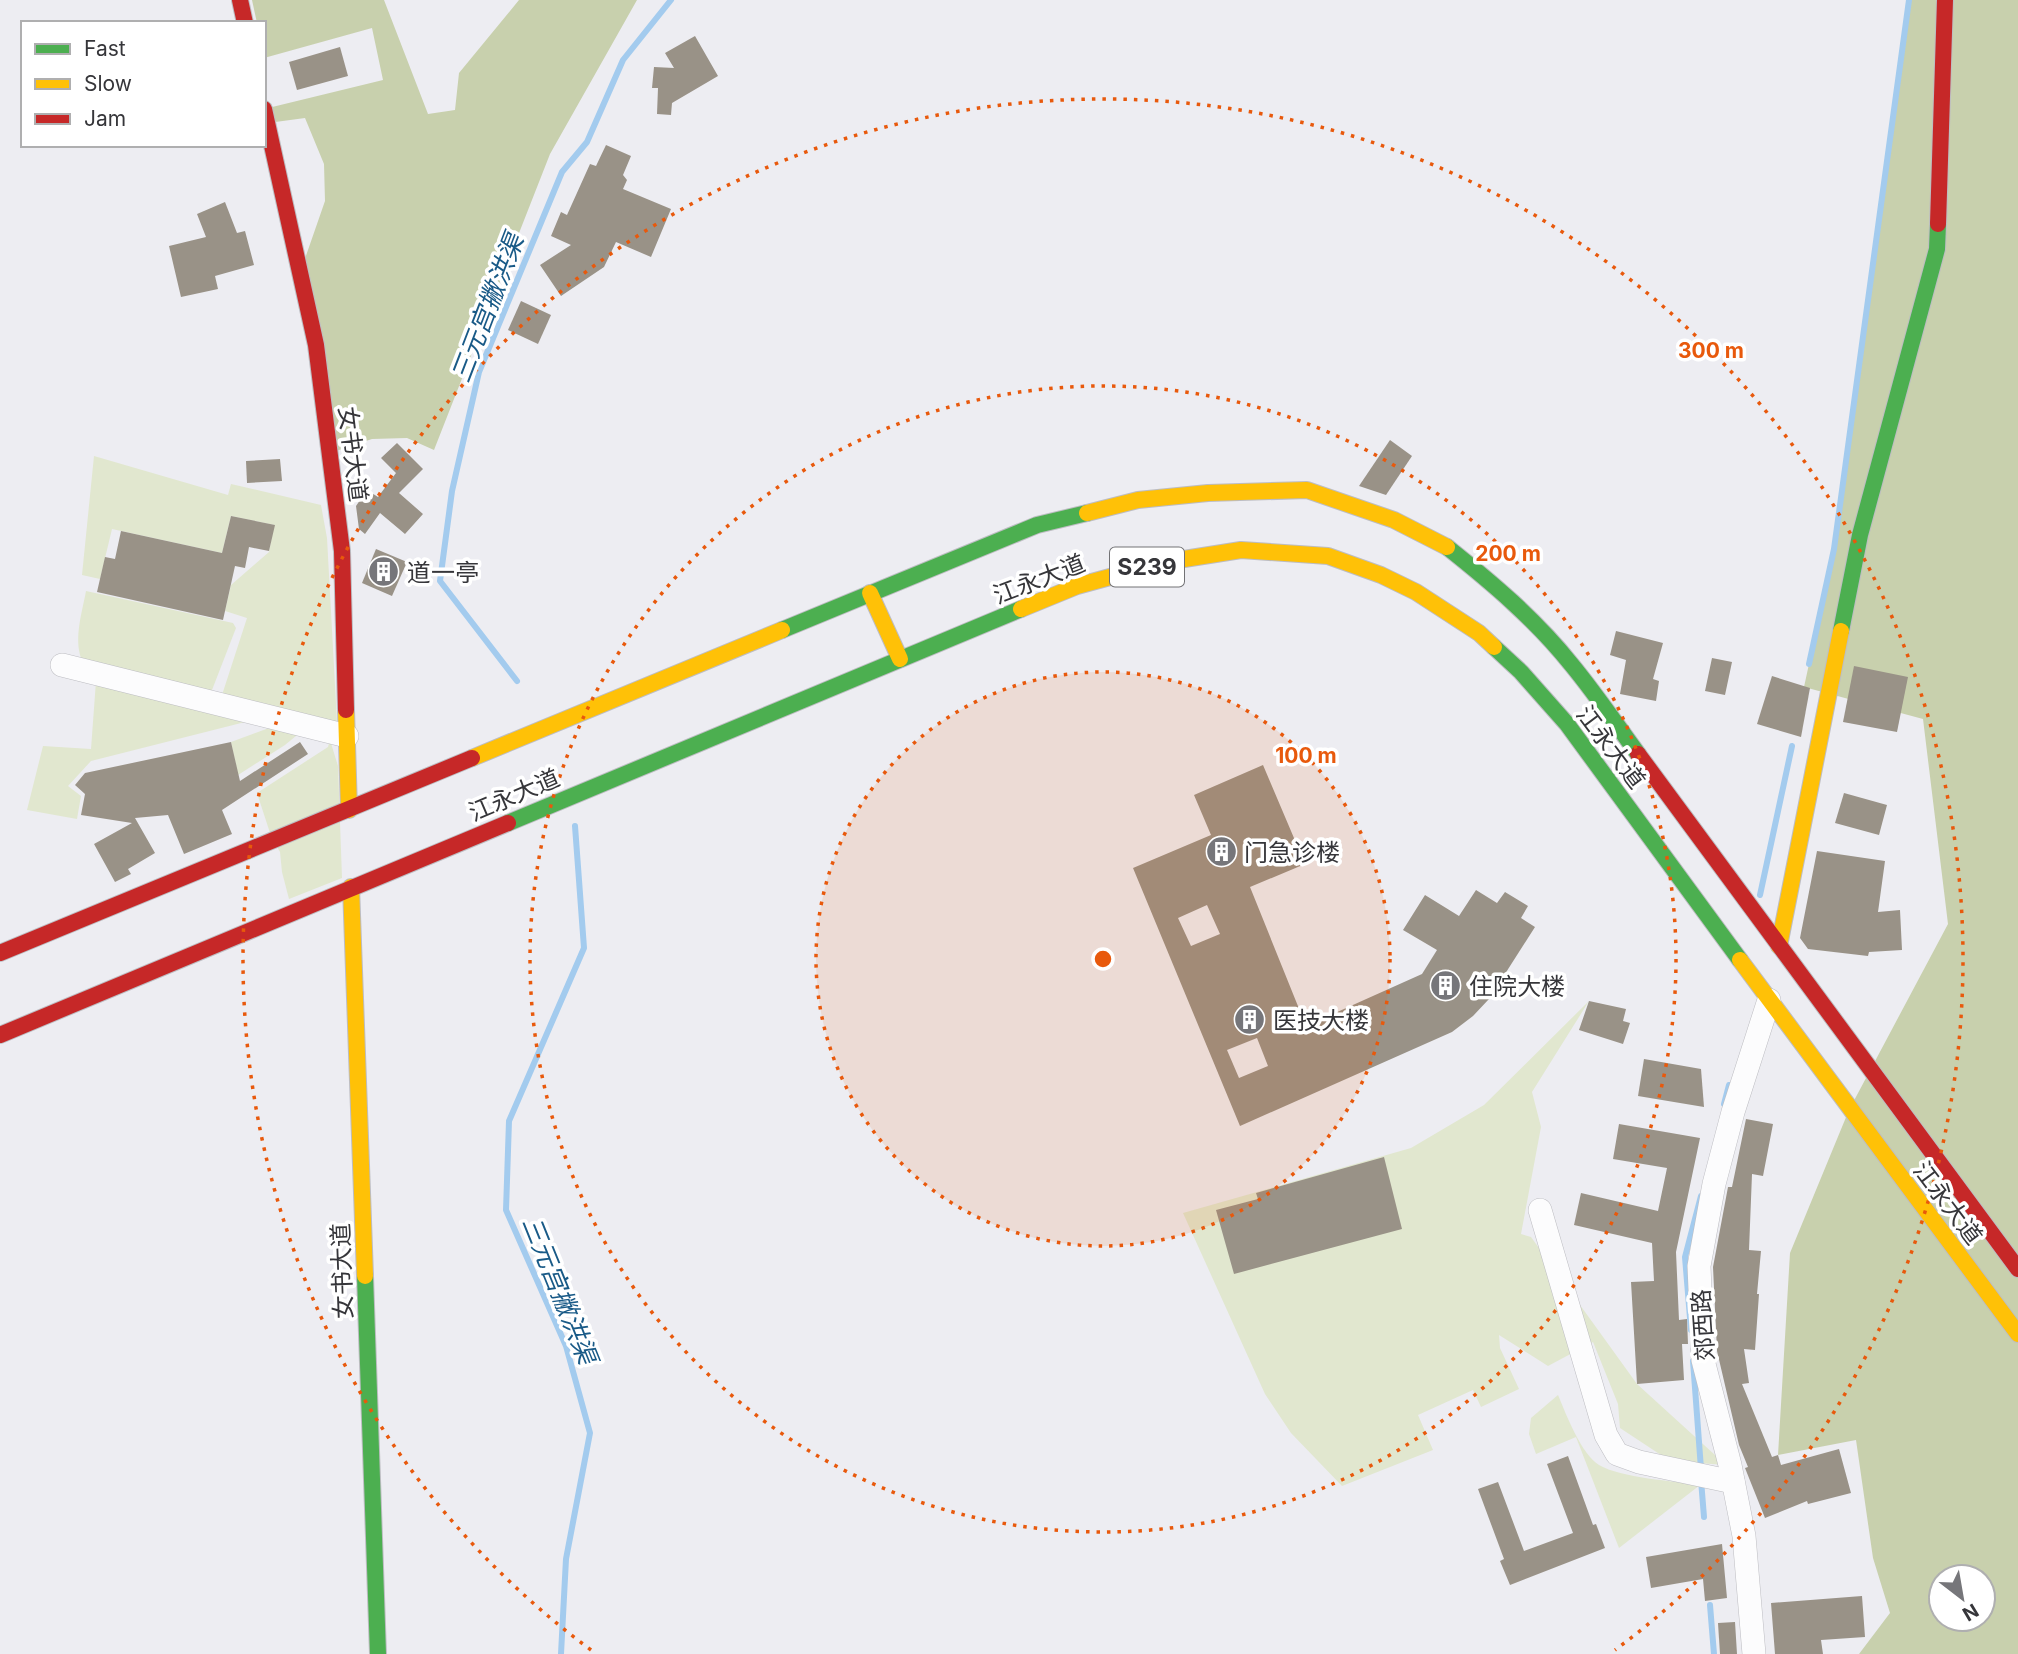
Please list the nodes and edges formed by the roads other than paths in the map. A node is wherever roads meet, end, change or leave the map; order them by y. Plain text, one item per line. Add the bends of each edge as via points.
1 (240, 0) edge
2 (1945, 0) edge
3 (245, 21) edge
4 (266, 118) edge
5 (870, 593) junction
6 (900, 659) junction
7 (62, 665) dead end
8 (347, 736) junction
9 (349, 810) junction
10 (351, 887) junction
11 (1779, 946) junction
12 (0, 953) edge
13 (1769, 1000) junction
14 (0, 1035) edge
15 (1540, 1210) dead end
16 (2018, 1269) edge
17 (2018, 1334) edge
18 (1733, 1482) junction
19 (378, 1654) edge
20 (1754, 1654) edge

1 - 3 main road
2 - 11 main road via 1937,249 1860,535
4 - 8 main road, 女书大道 via 316,345 342,551
5 - 6 main road
5 - 9 main road, 江永大道
5 - 11 main road, 江永大道 via 1037,525 1138,500 1307,490 1394,520 1443,544 1485,576 1571,663
6 - 10 main road, 江永大道 / S239
6 - 13 main road, 江永大道 / S239 via 1077,586 1165,562 1241,550 1328,556 1381,575 1462,621 1521,673 1581,742
7 - 8 street
8 - 9 main road, 女书大道
9 - 12 main road, 江永大道
10 - 14 main road, 江永大道 / S239
10 - 19 main road, 女书大道
11 - 16 main road, 江永大道
13 - 17 main road, 江永大道 / S239
13 - 18 street, 郊西路 via 1714,1184 1699,1266 1703,1360
15 - 18 street via 1606,1435 1617,1454
18 - 20 street, 郊西路 via 1744,1536

